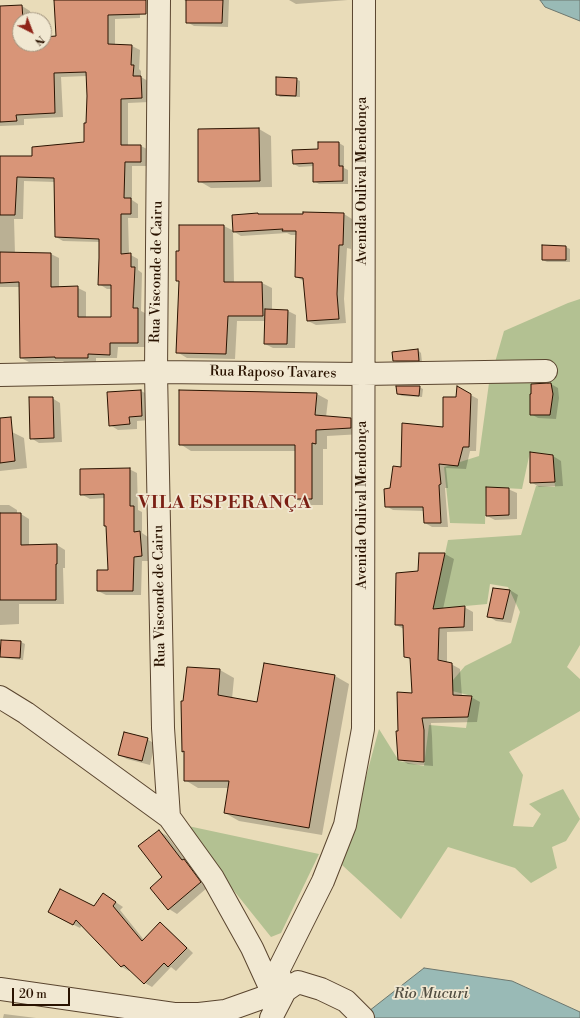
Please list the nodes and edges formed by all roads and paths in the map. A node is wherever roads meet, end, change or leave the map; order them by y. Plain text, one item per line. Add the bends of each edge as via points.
1 (159, 0) edge
2 (364, 0) edge
3 (546, 371) dead end
4 (156, 372) junction
5 (363, 374) junction
6 (0, 375) edge
7 (0, 697) edge
8 (169, 817) junction
9 (0, 989) edge
10 (279, 993) junction
11 (271, 1018) edge
12 (363, 1018) edge

1 - 4 street, Rua Visconde de Cairu
2 - 5 street, Avenida Oulival Mendonça
3 - 5 street, Rua Raposo Tavares
4 - 5 street, Rua Raposo Tavares
4 - 6 street, Rua Raposo Tavares
4 - 8 street, Rua Visconde de Cairu via 163,728
5 - 10 street, Avenida Oulival Mendonça via 363,729 345,825 323,881 278,971
7 - 8 street via 26,713
8 - 10 street via 213,878
9 - 10 street via 174,1014 225,1011
10 - 11 street
10 - 12 street via 298,982 346,1001

